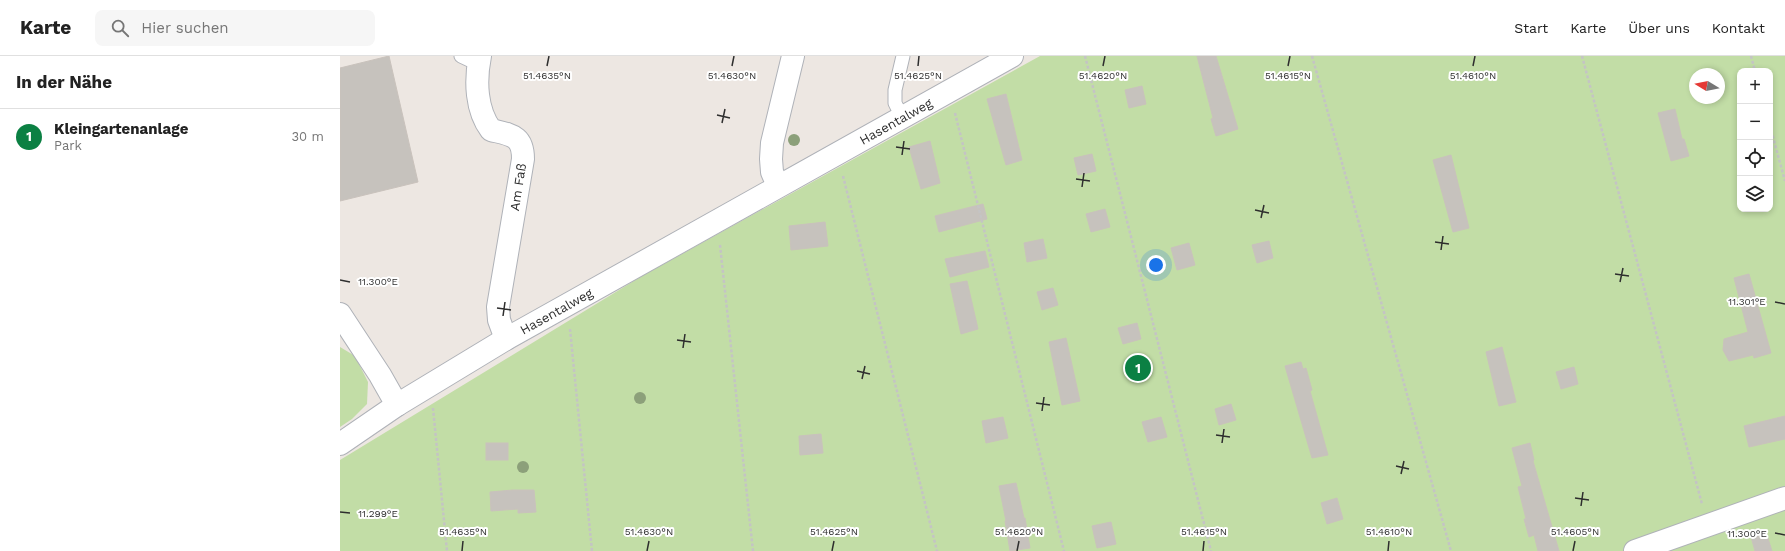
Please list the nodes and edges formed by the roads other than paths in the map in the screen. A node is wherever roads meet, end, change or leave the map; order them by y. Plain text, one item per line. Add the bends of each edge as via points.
1 (793, 56) edge
2 (903, 56) edge
3 (1012, 56) edge
4 (473, 59) edge
5 (902, 117) junction
6 (778, 186) junction
7 (340, 314) edge
8 (506, 339) junction
9 (397, 405) junction
10 (340, 444) edge
11 (1785, 498) edge
12 (1635, 551) edge

1 - 6 street via 772,143 772,172
2 - 5 lane via 895,90 895,103
3 - 5 street, Hasentalweg
4 - 8 street, Am Faß via 478,98 484,120 491,130 511,135 523,147 498,307 499,320
5 - 6 street, Hasentalweg
6 - 8 street, Hasentalweg
7 - 9 street
8 - 9 street, Hasentalweg
9 - 10 street, Hasentalweg
11 - 12 street

